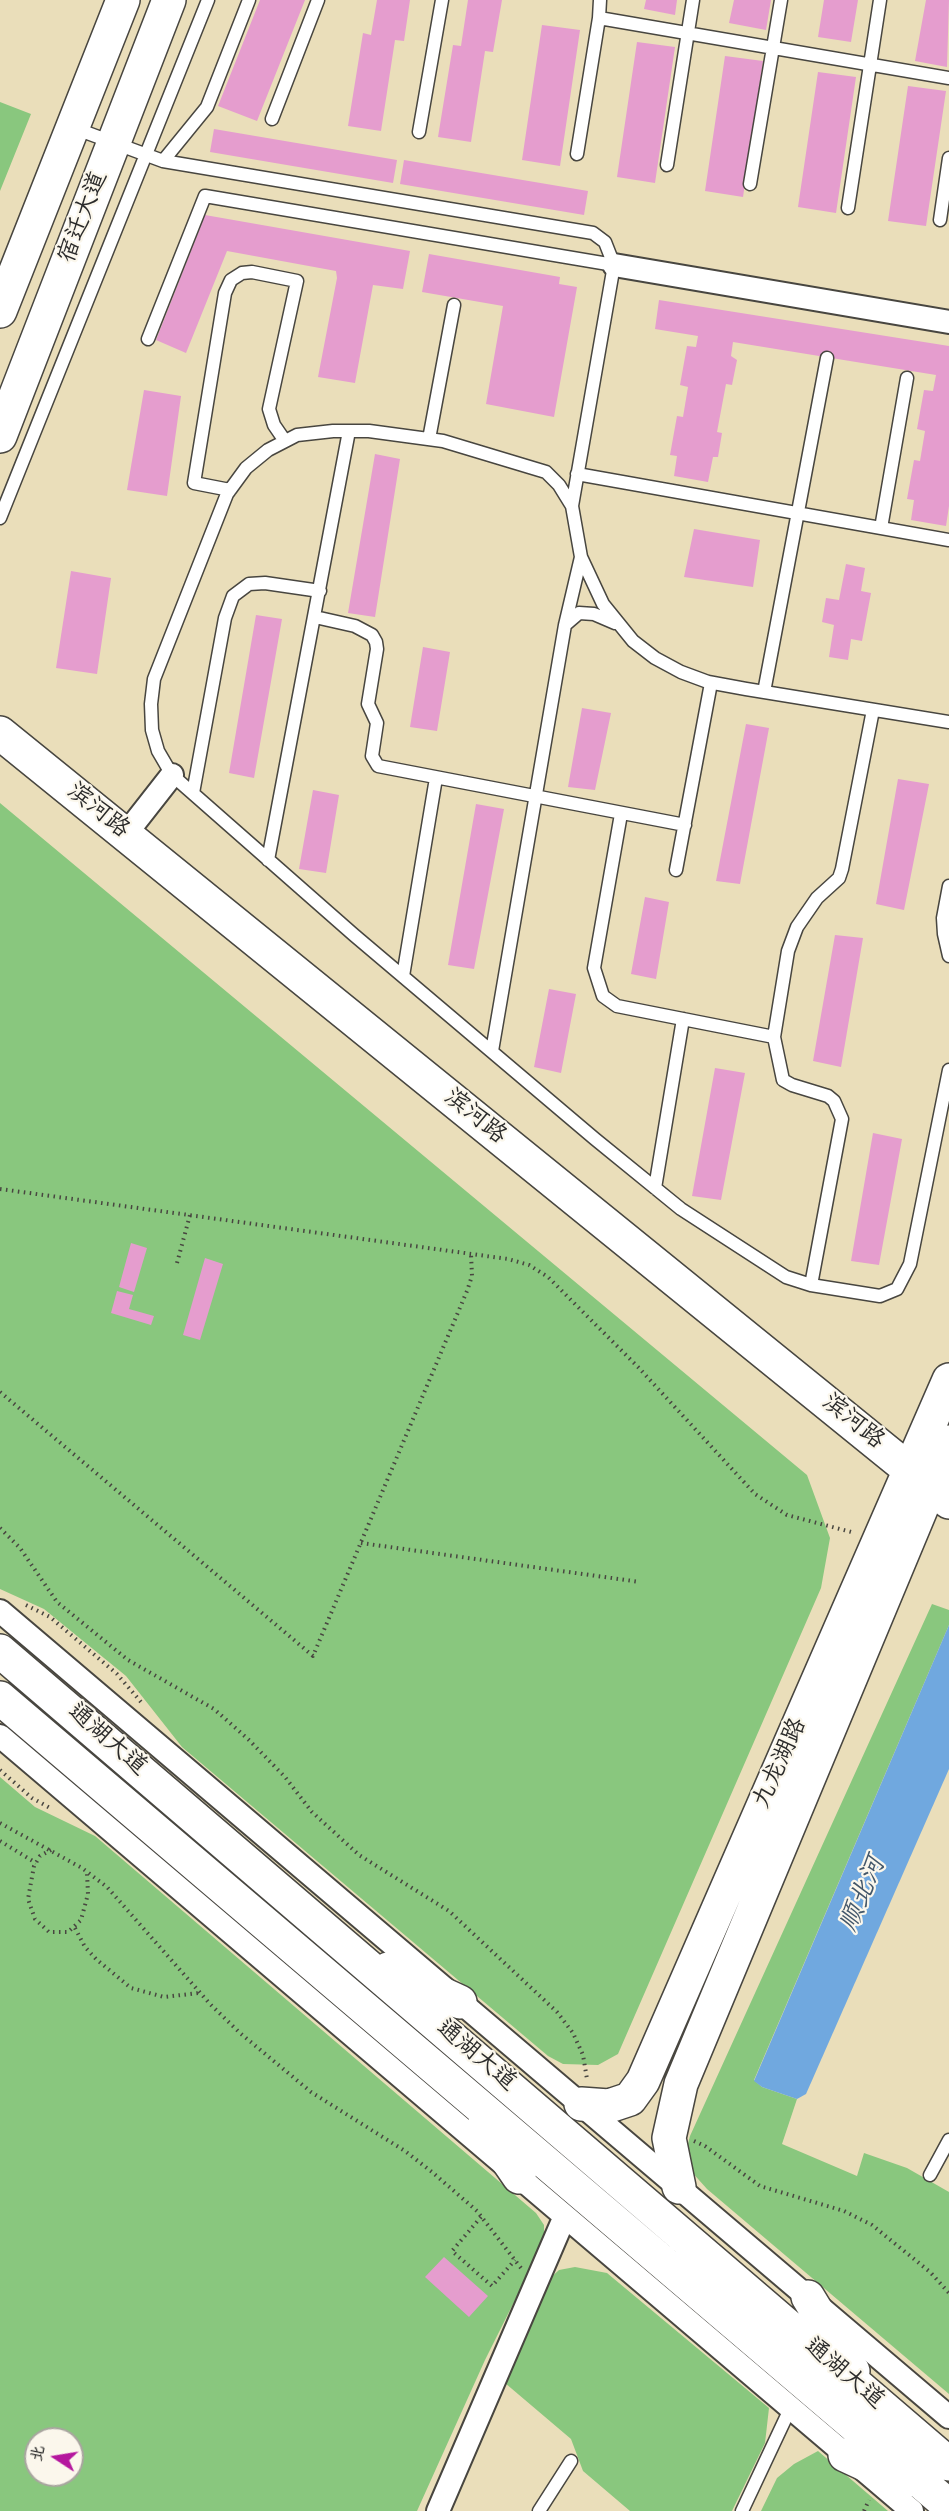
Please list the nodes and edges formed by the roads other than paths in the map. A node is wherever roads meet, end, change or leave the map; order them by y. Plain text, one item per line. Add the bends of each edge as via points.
1 (123, 0) edge
2 (169, 0) edge
3 (208, 0) edge
4 (249, 0) edge
5 (318, 0) edge
6 (442, 0) edge
7 (600, 0) edge
8 (693, 0) edge
9 (781, 0) edge
10 (880, 0) edge
11 (599, 18) junction
12 (688, 33) junction
13 (773, 48) junction
14 (870, 64) junction
15 (949, 78) edge
16 (272, 119) dead end
17 (72, 128) junction
18 (419, 132) dead end
19 (114, 143) junction
20 (577, 154) dead end
21 (147, 155) junction
22 (949, 158) edge
23 (163, 161) junction
24 (667, 165) dead end
25 (750, 184) dead end
26 (848, 208) dead end
27 (940, 220) dead end
28 (614, 265) junction
29 (454, 305) dead end
30 (0, 311) edge
31 (949, 322) edge
32 (148, 339) dead end
33 (827, 358) dead end
34 (908, 378) dead end
35 (349, 431) junction
36 (0, 436) edge
37 (429, 439) junction
38 (285, 441) junction
39 (578, 474) junction
40 (230, 490) junction
41 (572, 506) junction
42 (797, 513) junction
43 (0, 518) edge
44 (881, 528) junction
45 (949, 540) edge
46 (581, 557) junction
47 (320, 591) junction
48 (315, 617) junction
49 (616, 623) junction
50 (565, 625) junction
51 (711, 683) junction
52 (764, 692) junction
53 (873, 710) junction
54 (949, 722) edge
55 (0, 733) edge
56 (172, 776) junction
57 (436, 778) junction
58 (192, 794) junction
59 (536, 797) junction
60 (621, 814) junction
61 (685, 825) junction
62 (125, 835) junction
63 (268, 860) junction
64 (676, 870) dead end
65 (949, 886) edge
66 (949, 956) edge
67 (403, 976) junction
68 (683, 1019) junction
69 (774, 1037) junction
70 (492, 1051) junction
71 (949, 1070) edge
72 (655, 1188) junction
73 (811, 1285) junction
74 (949, 1380) edge
75 (949, 1443) edge
76 (930, 1486) edge
77 (0, 1611) edge
78 (0, 1651) edge
79 (0, 1698) edge
80 (0, 1736) edge
81 (354, 1953) junction
82 (460, 2002) junction
83 (459, 2090) junction
84 (585, 2096) junction
85 (949, 2140) edge
86 (930, 2175) dead end
87 (519, 2177) junction
88 (679, 2187) junction
89 (565, 2216) junction
90 (808, 2297) junction
91 (868, 2396) junction
92 (790, 2409) junction
93 (949, 2417) edge
94 (845, 2455) joint
95 (571, 2461) dead end
96 (949, 2464) edge
97 (934, 2505) edge
98 (438, 2511) edge
99 (538, 2511) edge
100 (742, 2511) edge

1 - 17 main road, 宿迁大道
2 - 19 main road, 宿迁大道
3 - 21 lane
4 - 23 lane via 207,107
5 - 16 lane
6 - 18 lane
7 - 11 lane
8 - 12 lane
9 - 13 lane
10 - 14 lane
11 - 12 lane
11 - 20 lane
12 - 13 lane
12 - 24 lane
13 - 14 lane
13 - 25 lane
14 - 15 lane
14 - 26 lane
17 - 19 lane
17 - 30 main road, 宿迁大道
19 - 21 lane
19 - 36 main road, 宿迁大道
21 - 23 lane
21 - 43 lane
22 - 27 lane
23 - 28 lane via 578,229 593,233 604,242
28 - 31 street
28 - 32 lane via 205,196
28 - 39 lane
29 - 37 lane
33 - 42 lane
34 - 44 lane
35 - 37 lane
35 - 38 lane via 297,435
35 - 47 lane
37 - 41 lane via 546,472
38 - 40 lane via 246,468
38 - 40 lane via 269,409 297,281 242,273 231,280 225,293 194,483
39 - 41 lane
39 - 42 lane
40 - 56 lane via 154,679 152,730
41 - 46 lane
42 - 44 lane
42 - 52 lane
44 - 45 lane
46 - 49 lane via 591,583
46 - 50 lane
47 - 48 lane
47 - 58 lane via 265,583 249,584 233,596 225,618
48 - 57 lane via 355,626 372,635 376,642 368,704 377,723 374,762
48 - 63 lane
49 - 50 lane via 579,613
49 - 51 lane via 655,658
50 - 59 lane
51 - 52 lane
51 - 61 lane
52 - 53 lane
53 - 54 lane
53 - 69 lane via 842,869 839,878 817,898 797,927 788,951
55 - 62 main road, 滨河路
56 - 58 lane
56 - 62 street
57 - 59 lane
57 - 67 lane
58 - 63 lane
59 - 60 lane
59 - 70 lane
60 - 61 lane
60 - 68 lane via 594,968 598,988 609,1003 617,1006
61 - 64 lane
62 - 76 main road, 滨河路
63 - 67 lane
65 - 66 lane via 944,918
67 - 70 lane
68 - 69 lane
68 - 72 lane
69 - 73 lane via 783,1080 828,1096 842,1119
70 - 72 lane
71 - 73 lane via 904,1280 897,1289 880,1296
72 - 73 lane via 786,1276
74 - 76 main road, 九龙湖路
75 - 76 main road, 九龙湖路
76 - 84 main road, 九龙湖路 via 880,1539 643,2081 630,2099 609,2106
76 - 88 main road, 九龙湖路 via 681,2084 670,2144
77 - 82 street
78 - 81 main road, 通湖大道
79 - 83 main road, 通湖大道
80 - 87 street
81 - 82 main road
81 - 91 main road, 通湖大道
82 - 84 street
83 - 87 main road
83 - 97 main road, 通湖大道
84 - 88 street
85 - 86 lane
87 - 89 street
88 - 90 street
89 - 92 street
89 - 98 street
90 - 91 main road
90 - 93 street
91 - 96 main road, 通湖大道
92 - 94 street
92 - 100 lane
94 - 97 main road
95 - 99 lane

